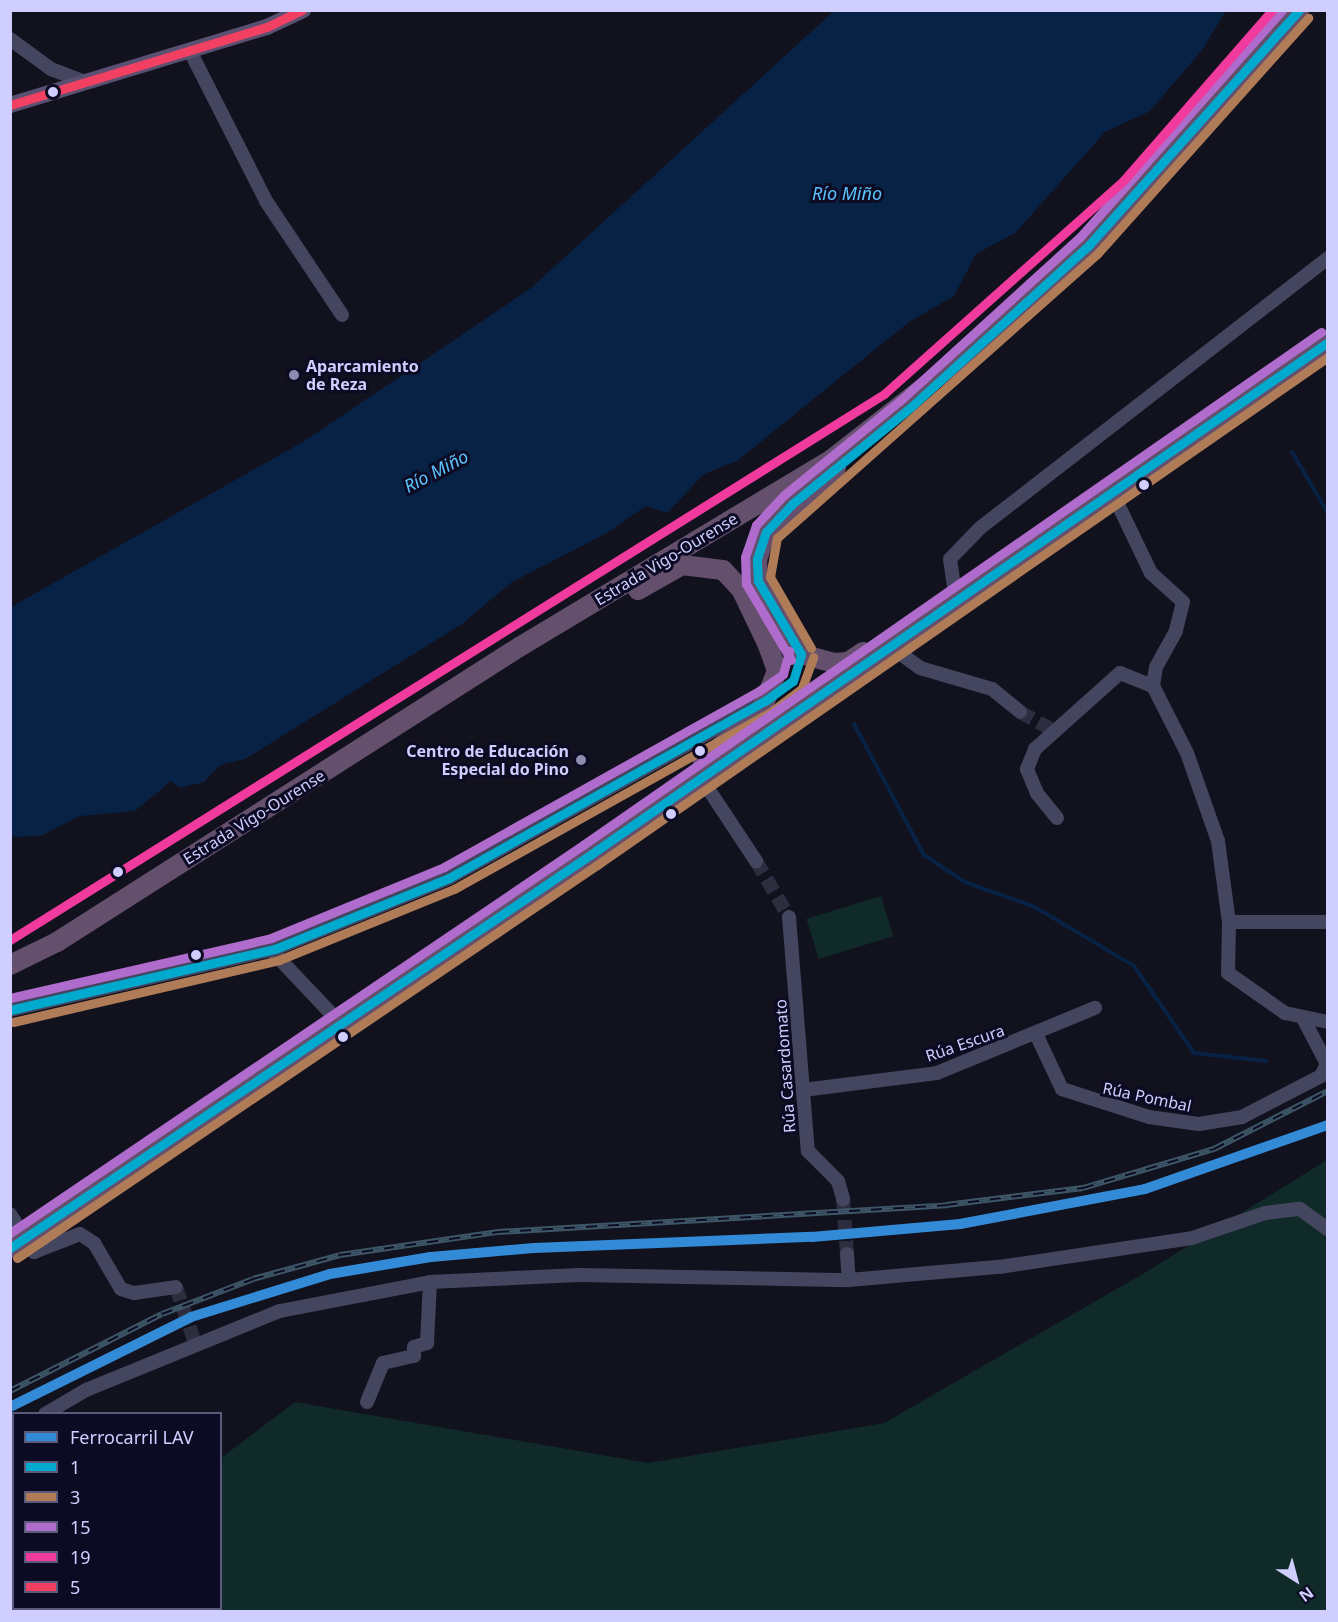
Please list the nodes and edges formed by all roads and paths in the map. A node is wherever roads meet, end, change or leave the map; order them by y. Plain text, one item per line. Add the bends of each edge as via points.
1 (303, 10) edge
2 (1299, 10) edge
3 (10, 39) edge
4 (190, 51) junction
5 (85, 82) junction
6 (10, 105) edge
7 (1328, 258) edge
8 (342, 315) dead end
9 (1328, 342) edge
10 (979, 344) junction
11 (1112, 492) junction
12 (957, 600) junction
13 (890, 646) junction
14 (1153, 686) junction
15 (765, 701) junction
16 (1020, 712) tunnel mouth
17 (376, 739) junction
18 (684, 747) junction
19 (723, 761) junction
20 (697, 767) junction
21 (711, 793) junction
22 (664, 801) junction
23 (1058, 818) dead end
24 (590, 855) junction
25 (756, 861) tunnel mouth
26 (789, 917) tunnel mouth
27 (1229, 922) junction
28 (1328, 922) edge
29 (270, 950) junction
30 (10, 965) edge
31 (1095, 1008) dead end
32 (10, 1010) edge
33 (1303, 1018) junction
34 (1328, 1022) edge
35 (340, 1023) junction
36 (1036, 1034) junction
37 (803, 1090) junction
38 (843, 1199) tunnel mouth
39 (10, 1214) edge
40 (1328, 1229) edge
41 (17, 1244) edge
42 (847, 1254) tunnel mouth
43 (849, 1280) junction
44 (430, 1282) junction
45 (176, 1287) dead end
46 (367, 1402) dead end
47 (47, 1412) edge

1 - 4 main road via 267,27
2 - 10 highway, Estrada Vigo-Ourense via 1089,244
3 - 5 street via 51,69
4 - 5 main road
4 - 8 street via 266,201
5 - 6 main road
7 - 12 street via 980,528 950,559
9 - 11 highway
10 - 12 highway via 911,407 792,504 766,532 757,559 758,581 765,598 792,644 815,660 848,662 930,607
10 - 17 highway, Estrada Vigo-Ourense via 831,459
11 - 12 highway
11 - 14 street via 1151,573 1181,598 1176,631 1156,667
12 - 13 highway
13 - 16 street via 920,668 992,689
13 - 19 highway
14 - 23 street via 1119,674 1035,749 1027,769 1037,793
14 - 27 street via 1187,753 1218,841
15 - 17 highway via 777,671 741,589 723,570 682,566
15 - 18 street
15 - 20 highway via 761,711
17 - 30 highway, Estrada Vigo-Ourense via 57,942
18 - 20 street
18 - 29 street via 449,878
19 - 21 street
19 - 22 highway
20 - 24 highway
21 - 22 street
21 - 25 street
22 - 24 highway
24 - 35 highway
26 - 37 street, Rúa Casardomato
27 - 28 street
27 - 33 street via 1228,973 1285,1013
29 - 32 street
29 - 35 street
31 - 36 street, Rúa Escura
33 - 34 street
33 - 36 street, Rúa Pombal via 1327,1064 1321,1076 1242,1117 1199,1124 1149,1117 1062,1089
35 - 41 highway
36 - 37 street, Rúa Escura via 937,1073
37 - 38 street, Rúa Casardomato via 808,1151 838,1181
39 - 41 street
40 - 43 street via 1300,1209 1265,1213 1192,1238 999,1267
41 - 45 street via 34,1252 80,1234 94,1243 120,1289 134,1293
42 - 43 street
43 - 44 street via 580,1275
44 - 46 street via 427,1343 414,1347 414,1356 383,1363
44 - 47 street via 280,1311 86,1390

